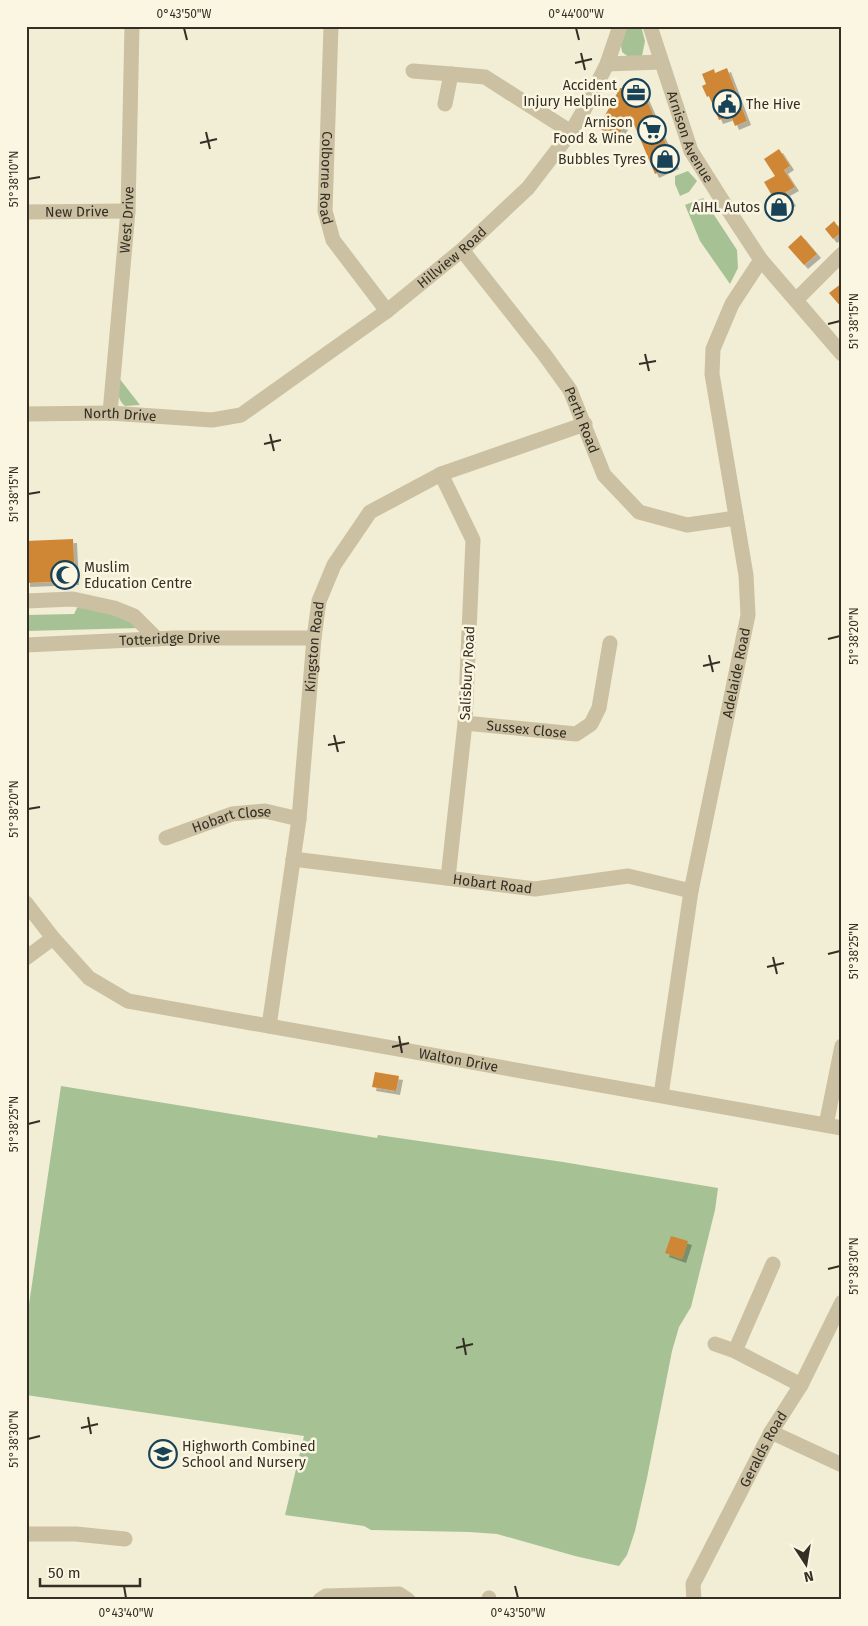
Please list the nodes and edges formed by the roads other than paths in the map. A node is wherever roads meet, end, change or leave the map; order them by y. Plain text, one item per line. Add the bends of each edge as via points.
1 (132, 26) edge
2 (331, 26) edge
3 (620, 26) edge
4 (650, 26) edge
5 (661, 62) junction
6 (607, 64) junction
7 (413, 71) dead end
8 (451, 74) junction
9 (445, 104) dead end
10 (571, 132) junction
11 (128, 211) junction
12 (26, 212) edge
13 (462, 250) junction
14 (842, 254) edge
15 (762, 260) junction
16 (796, 300) junction
17 (387, 311) junction
18 (842, 354) edge
19 (110, 413) junction
20 (26, 414) edge
21 (212, 420) joint
22 (585, 424) junction
23 (441, 474) junction
24 (736, 518) junction
25 (26, 601) edge
26 (314, 638) junction
27 (157, 639) junction
28 (610, 643) dead end
29 (26, 645) edge
30 (465, 723) junction
31 (299, 819) junction
32 (166, 838) dead end
33 (293, 859) junction
34 (448, 878) junction
35 (692, 891) junction
36 (26, 903) edge
37 (53, 938) junction
38 (26, 958) edge
39 (269, 1026) junction
40 (842, 1046) edge
41 (661, 1096) junction
42 (826, 1125) junction
43 (842, 1128) edge
44 (773, 1264) dead end
45 (842, 1302) edge
46 (715, 1344) dead end
47 (735, 1351) junction
48 (801, 1385) junction
49 (771, 1432) junction
50 (842, 1465) edge
51 (26, 1534) edge
52 (126, 1540) dead end
53 (320, 1600) edge
54 (408, 1600) edge
55 (694, 1600) edge

1 - 11 street, West Drive
2 - 17 street, Colborne Road via 325,211 332,240
3 - 6 street, Hillview Road
4 - 5 street, Arnison Avenue
5 - 6 street
5 - 15 street, Arnison Avenue via 691,151
6 - 10 street, Hillview Road
7 - 8 street
8 - 9 street
8 - 10 street via 485,77
10 - 13 street, Hillview Road via 528,188
11 - 12 street, New Drive
11 - 19 street, West Drive
13 - 17 street, Hillview Road
13 - 22 street, Perth Road via 570,390
14 - 16 street
15 - 16 street, Arnison Avenue
15 - 24 street, Adelaide Road via 732,304 713,349 712,374
16 - 18 street, Arnison Avenue
17 - 21 street, Hillview Road via 241,415
19 - 20 street, North Drive
19 - 21 street, North Drive
22 - 23 street, Kingston Road
22 - 24 street, Perth Road via 604,475 639,512 687,524
23 - 26 street, Kingston Road via 370,512 334,565 319,601
23 - 30 street, Salisbury Road via 473,540
24 - 35 street, Adelaide Road via 746,575 748,615
25 - 27 street via 73,599 114,608 134,616
26 - 27 street, Totteridge Drive
26 - 31 street, Kingston Road
27 - 29 street, Totteridge Drive
28 - 30 street, Sussex Close via 599,708 591,724 576,734
30 - 34 street, Salisbury Road
31 - 32 street, Hobart Close via 265,811 232,814
31 - 33 street, Kingston Road
33 - 34 street, Hobart Road
33 - 39 street, Kingston Road
34 - 35 street, Hobart Road via 534,889 628,876
35 - 41 street, Adelaide Road
36 - 37 street, Walton Drive
37 - 38 street
37 - 39 street, Walton Drive via 89,978 128,1001
39 - 41 street, Walton Drive
40 - 42 street
41 - 42 street, Walton Drive
42 - 43 street, Walton Drive
44 - 47 street
45 - 48 street, Geralds Road
46 - 47 street
47 - 48 street
48 - 49 street, Geralds Road
49 - 50 street
49 - 55 street, Geralds Road via 693,1584
51 - 52 street via 76,1534
53 - 54 street via 326,1596 399,1594

